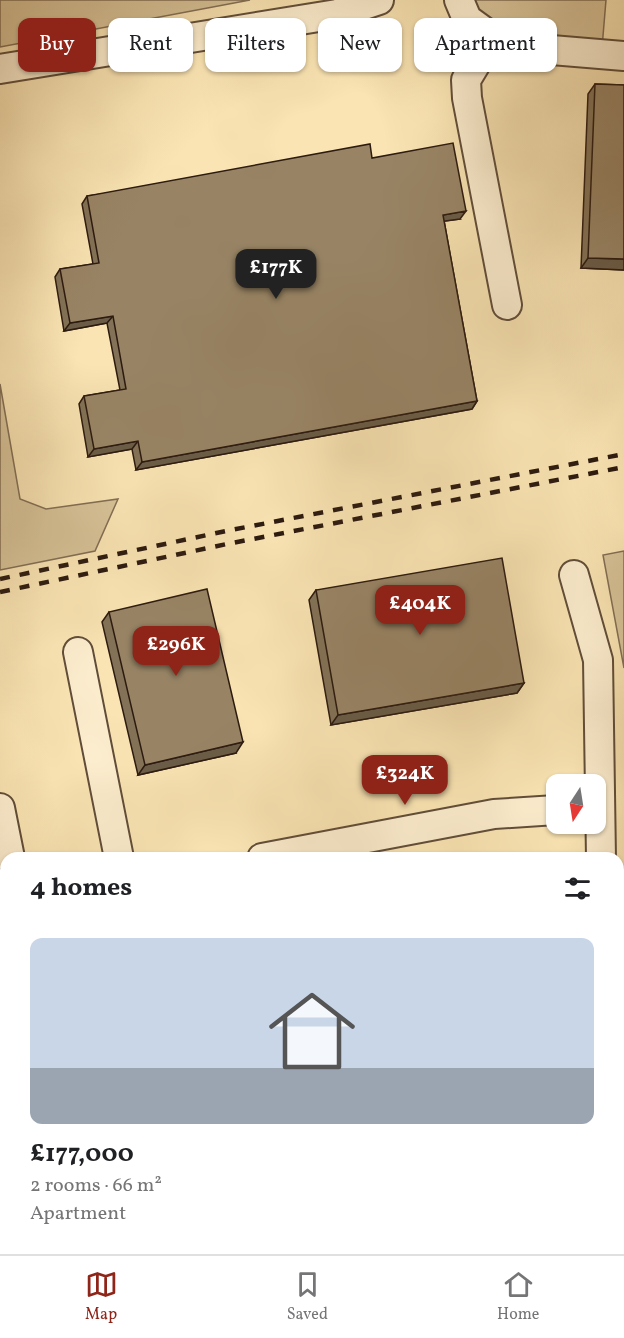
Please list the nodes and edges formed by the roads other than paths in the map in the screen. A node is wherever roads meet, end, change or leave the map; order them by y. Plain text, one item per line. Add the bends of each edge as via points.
1 (379, 0) edge
2 (459, 0) edge
3 (467, 18) edge
4 (557, 50) edge
5 (624, 56) edge
6 (0, 69) edge
7 (471, 72) edge
8 (507, 304) dead end
9 (574, 575) dead end
10 (78, 652) dead end
11 (604, 774) edge
12 (0, 808) edge
13 (546, 811) edge
14 (603, 834) edge
15 (9, 852) edge
16 (118, 852) edge
17 (305, 852) edge
18 (602, 852) edge

1 - 6 street via 337,14
2 - 3 street
4 - 5 street
7 - 8 street via 466,80 467,98
9 - 11 street via 597,660
10 - 16 street
12 - 15 street
13 - 17 street via 494,814
14 - 18 street

